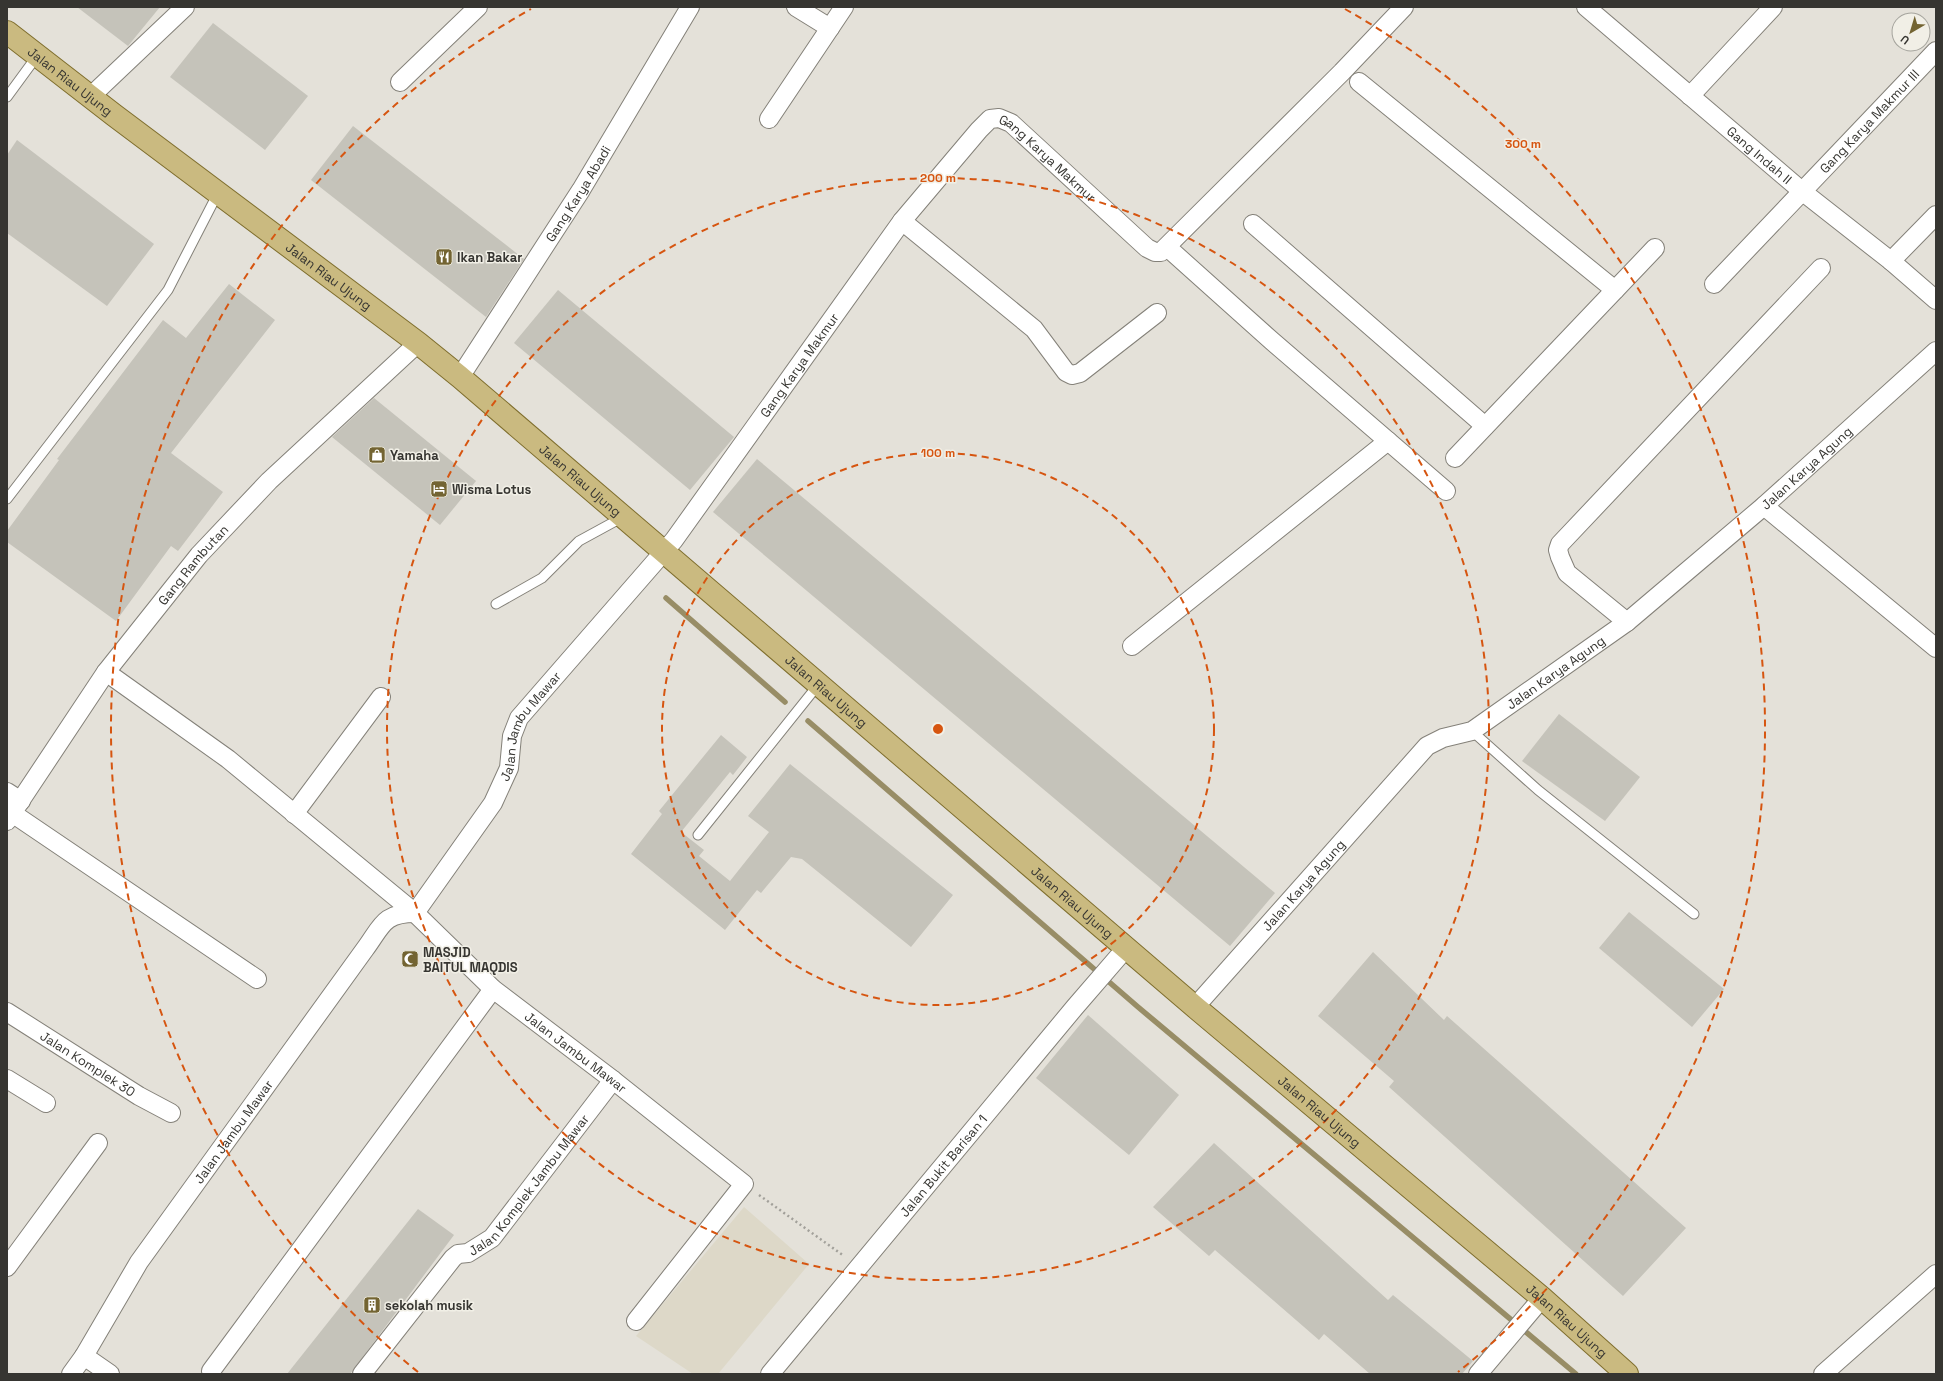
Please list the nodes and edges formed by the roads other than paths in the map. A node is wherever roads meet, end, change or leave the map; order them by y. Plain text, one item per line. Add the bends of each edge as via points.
1 (185, 7) edge
2 (478, 7) edge
3 (690, 7) edge
4 (796, 7) edge
5 (844, 7) edge
6 (1404, 7) edge
7 (1586, 7) edge
8 (1773, 7) edge
9 (830, 28) junction
10 (7, 32) edge
11 (1936, 51) edge
12 (37, 56) junction
13 (1350, 77) junction
14 (400, 82) dead end
15 (1690, 96) junction
16 (7, 97) edge
17 (90, 97) junction
18 (769, 119) dead end
19 (1803, 192) junction
20 (218, 193) junction
21 (1936, 215) edge
22 (902, 221) junction
23 (1253, 224) dead end
24 (1167, 247) junction
25 (1655, 248) dead end
26 (1891, 261) junction
27 (1821, 268) dead end
28 (1714, 284) dead end
29 (1615, 290) junction
30 (1936, 300) edge
31 (1157, 313) dead end
32 (418, 343) junction
33 (1936, 351) edge
34 (460, 377) junction
35 (1485, 426) junction
36 (1388, 441) junction
37 (1455, 458) dead end
38 (1446, 491) dead end
39 (7, 499) edge
40 (1764, 506) junction
41 (623, 517) junction
42 (663, 552) junction
43 (496, 604) dead end
44 (1627, 622) junction
45 (1132, 646) dead end
46 (1936, 648) edge
47 (106, 672) junction
48 (818, 684) junction
49 (381, 697) dead end
50 (1472, 731) junction
51 (12, 807) edge
52 (294, 814) junction
53 (698, 835) dead end
54 (415, 913) junction
55 (1694, 914) dead end
56 (1122, 953) junction
57 (257, 979) dead end
58 (493, 989) junction
59 (1195, 1007) junction
60 (7, 1012) edge
61 (7, 1079) edge
62 (612, 1080) junction
63 (46, 1103) dead end
64 (171, 1113) dead end
65 (98, 1143) dead end
66 (7, 1267) edge
67 (1936, 1274) edge
68 (1542, 1298) junction
69 (636, 1322) dead end
70 (84, 1356) junction
71 (211, 1371) dead end
72 (71, 1374) edge
73 (110, 1374) edge
74 (362, 1374) edge
75 (770, 1374) edge
76 (1478, 1374) edge
77 (1627, 1374) edge
78 (1823, 1374) edge

1 - 17 street
2 - 14 street
3 - 34 street, Gang Karya Abadi via 581,190
4 - 9 street
5 - 9 street
6 - 13 street
7 - 15 street, Gang Indah II
8 - 15 street
9 - 18 street
10 - 12 main road, Jalan Riau Ujung
11 - 19 street, Gang Karya Makmur III
12 - 16 lane
12 - 17 main road, Jalan Riau Ujung
13 - 24 street
13 - 29 street
15 - 19 street, Gang Indah II
17 - 20 main road, Jalan Riau Ujung
19 - 26 street, Gang Indah II
19 - 28 street, Gang Karya Makmur III
20 - 32 main road, Jalan Riau Ujung
20 - 39 lane via 168,290
21 - 26 street
22 - 24 street, Gang Karya Makmur via 979,130 990,119 999,118 1011,123 1147,248 1161,252
22 - 31 street via 1034,329 1066,372 1072,375 1080,373
22 - 42 street, Gang Karya Makmur
23 - 35 street
24 - 36 street
25 - 29 street
26 - 30 street, Gang Indah II
27 - 44 street via 1560,544 1558,550 1567,573
29 - 35 street
32 - 34 main road, Jalan Riau Ujung
32 - 47 street, Gang Rambutan via 269,481 199,555
33 - 40 street, Jalan Karya Agung
34 - 41 main road, Jalan Riau Ujung
35 - 37 street
36 - 38 street
36 - 45 street
40 - 44 street, Jalan Karya Agung
40 - 46 street
41 - 42 main road, Jalan Riau Ujung
41 - 43 lane via 579,541 542,578
42 - 48 main road, Jalan Riau Ujung
42 - 54 street, Jalan Jambu Mawar via 519,718 512,736 509,768 493,804
44 - 50 street, Jalan Karya Agung
47 - 51 street, Gang Rambutan
47 - 52 street via 228,759
48 - 53 lane
48 - 56 main road, Jalan Riau Ujung
49 - 52 street
50 - 55 lane via 1538,790
50 - 59 street, Jalan Karya Agung via 1443,738 1427,746
51 - 57 street
52 - 54 street
54 - 58 street, Jalan Jambu Mawar
54 - 70 street, Jalan Jambu Mawar via 400,913 389,917 365,949 138,1262
56 - 59 main road, Jalan Riau Ujung
56 - 75 street, Jalan Bukit Barisan 1
58 - 62 street, Jalan Jambu Mawar
58 - 71 street
59 - 68 main road, Jalan Riau Ujung
60 - 64 street, Jalan Komplek 30 via 139,1096
61 - 63 street
62 - 69 street, Jalan Jambu Mawar via 744,1184
62 - 74 street, Jalan Komplek Jambu Mawar via 492,1238 468,1253 458,1254 453,1258
65 - 66 street
67 - 78 street
68 - 76 street
68 - 77 main road, Jalan Riau Ujung
70 - 72 street, Jalan Jambu Mawar
70 - 73 street

